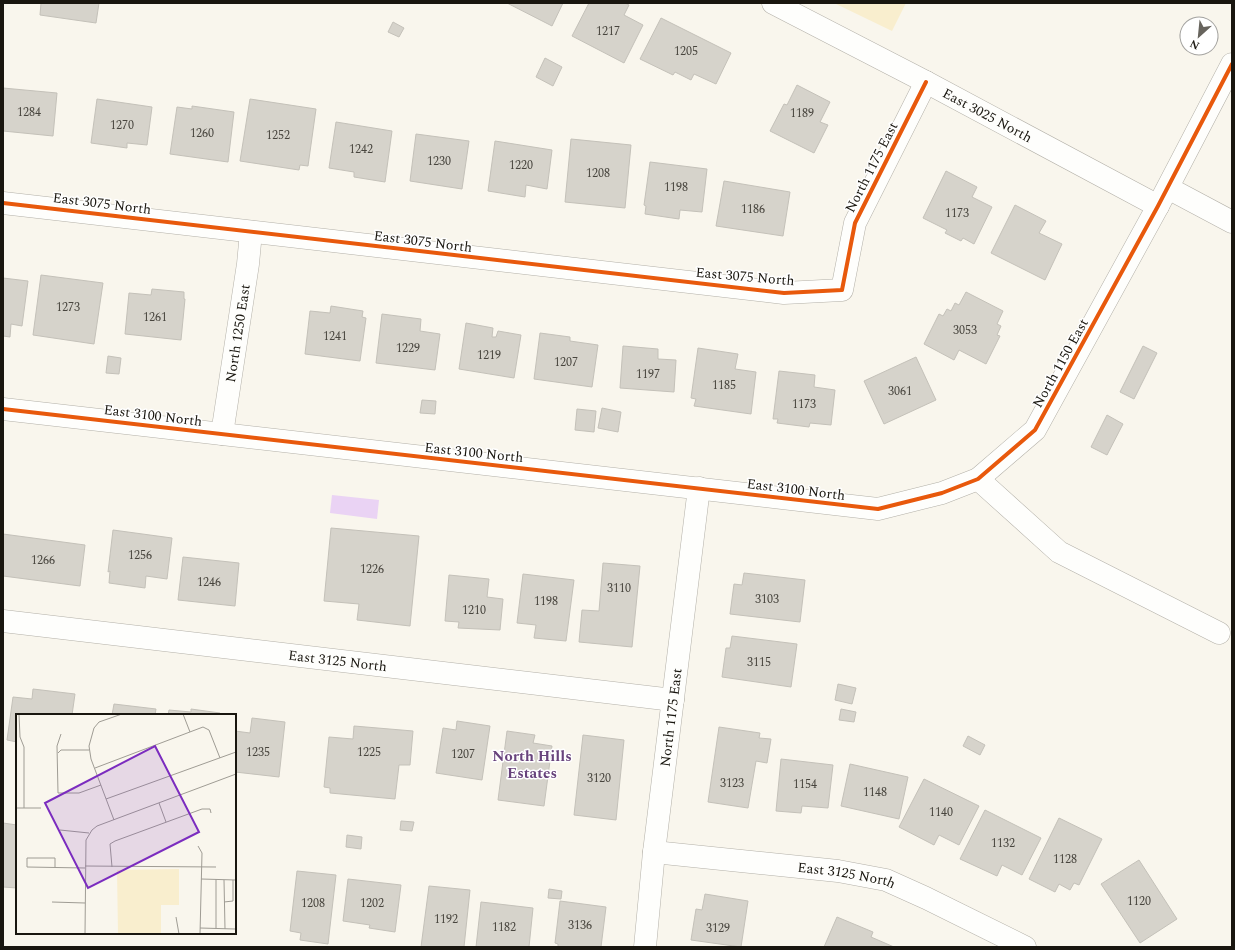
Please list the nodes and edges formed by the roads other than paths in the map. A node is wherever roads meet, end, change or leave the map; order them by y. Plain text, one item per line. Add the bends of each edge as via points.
1 (773, 3) edge
2 (1232, 64) edge
3 (926, 82) junction
4 (1163, 197) junction
5 (3, 203) edge
6 (1232, 222) edge
7 (251, 232) junction
8 (842, 290) joint
9 (3, 409) edge
10 (222, 434) junction
11 (978, 479) junction
12 (699, 488) junction
13 (942, 493) joint
14 (3, 621) edge
15 (1219, 633) dead end
16 (673, 700) junction
17 (654, 852) junction
18 (645, 947) edge
19 (1025, 947) edge

1 - 3 street, East 3025 North
2 - 4 street, North 1150 East
3 - 4 street, East 3025 North
3 - 8 street, North 1175 East via 855,222
4 - 6 street, East 3025 North
4 - 11 street, North 1150 East via 1035,430
5 - 7 street, East 3075 North
7 - 8 street, East 3075 North via 784,293
7 - 10 street, North 1250 East
9 - 10 street, East 3100 North
10 - 12 street, East 3100 North
11 - 13 street, North 1150 East
11 - 15 street via 1058,552
12 - 13 street, East 3100 North via 878,509
12 - 16 street, North 1175 East
14 - 16 street, East 3125 North
16 - 17 street, North 1175 East
17 - 18 street, North 1175 East
17 - 19 street, East 3125 North via 838,870 886,880

